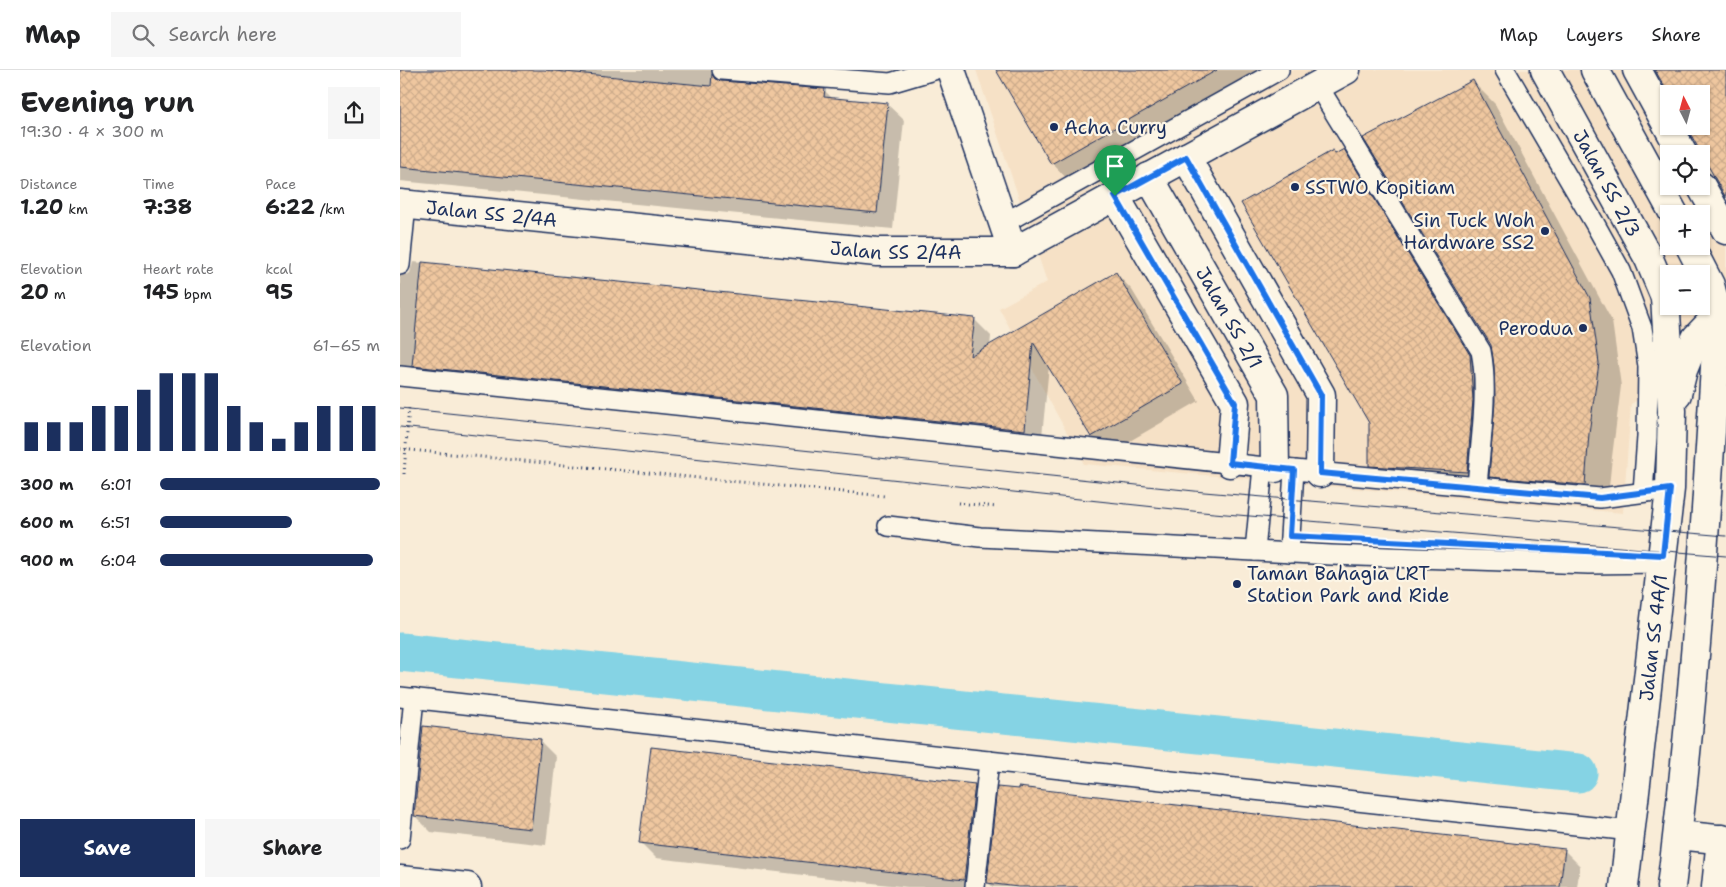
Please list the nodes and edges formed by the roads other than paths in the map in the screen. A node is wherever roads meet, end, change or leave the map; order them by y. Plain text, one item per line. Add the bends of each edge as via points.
1 (722, 70) edge
2 (934, 70) edge
3 (952, 70) edge
4 (1279, 70) edge
5 (1346, 70) edge
6 (1505, 70) edge
7 (1545, 70) edge
8 (1595, 70) edge
9 (1636, 70) edge
10 (1318, 86) junction
11 (1679, 145) edge
12 (1186, 157) junction
13 (1149, 177) junction
14 (1706, 195) edge
15 (1115, 196) junction
16 (403, 204) edge
17 (1669, 205) edge
18 (1004, 223) junction
19 (1726, 230) edge
20 (1013, 252) junction
21 (1695, 255) edge
22 (400, 265) edge
23 (1660, 283) edge
24 (1669, 315) edge
25 (1679, 315) edge
26 (1722, 315) edge
27 (1696, 338) junction
28 (1721, 358) edge
29 (400, 376) edge
30 (1672, 411) junction
31 (1230, 463) junction
32 (1277, 468) junction
33 (1320, 473) junction
34 (1477, 487) junction
35 (1670, 489) junction
36 (1643, 492) junction
37 (888, 526) dead end
38 (1255, 551) junction
39 (1289, 553) junction
40 (1663, 562) junction
41 (407, 697) edge
42 (989, 761) junction
43 (1631, 831) junction
44 (1678, 835) junction
45 (400, 839) edge
46 (1724, 839) edge
47 (400, 880) edge
48 (467, 887) edge
49 (975, 887) edge
50 (1624, 887) edge
51 (1672, 887) edge
52 (1716, 887) edge

1 - 2 lane via 890,83
3 - 18 street
4 - 18 lane
5 - 10 street, Jalan SS 2/4A
6 - 36 lane via 1621,271 1642,328 1648,366
7 - 23 street, Jalan SS 2/3
8 - 17 street
9 - 11 street
10 - 12 street, Jalan SS 2/4A
10 - 34 lane via 1481,351 1484,385
12 - 13 street, Jalan SS 2/4A
12 - 33 street via 1321,395
13 - 15 street, Jalan SS 2/4A
13 - 32 street, Jalan SS 2/1 via 1274,395
14 - 19 street
15 - 20 street, Jalan SS 2/4A
15 - 31 street, Jalan SS 2/1 via 1235,403
16 - 20 street, Jalan SS 2/4A via 876,252
16 - 22 lane
18 - 20 street
21 - 26 street
24 - 30 street, Jalan SS 4A/1
25 - 27 street
26 - 27 street
26 - 28 street, Jalan SS 4A/1
27 - 28 street
27 - 30 street
28 - 44 street, Jalan SS 4A/1
29 - 31 lane
30 - 35 street, Jalan SS 4A/1
31 - 32 lane
32 - 33 lane
32 - 38 lane
32 - 39 lane
33 - 34 lane
34 - 36 lane via 1600,498
35 - 36 lane
35 - 40 street, Jalan SS 4A/1
37 - 38 lane via 980,537
38 - 39 lane
39 - 40 lane via 1589,564
40 - 43 street, Jalan SS 4A/1
41 - 42 lane
41 - 45 lane
42 - 43 lane
42 - 49 lane
43 - 50 street, Jalan SS 4A/1
44 - 46 street
44 - 51 street, Jalan SS 4A/1
46 - 52 street
47 - 48 street

